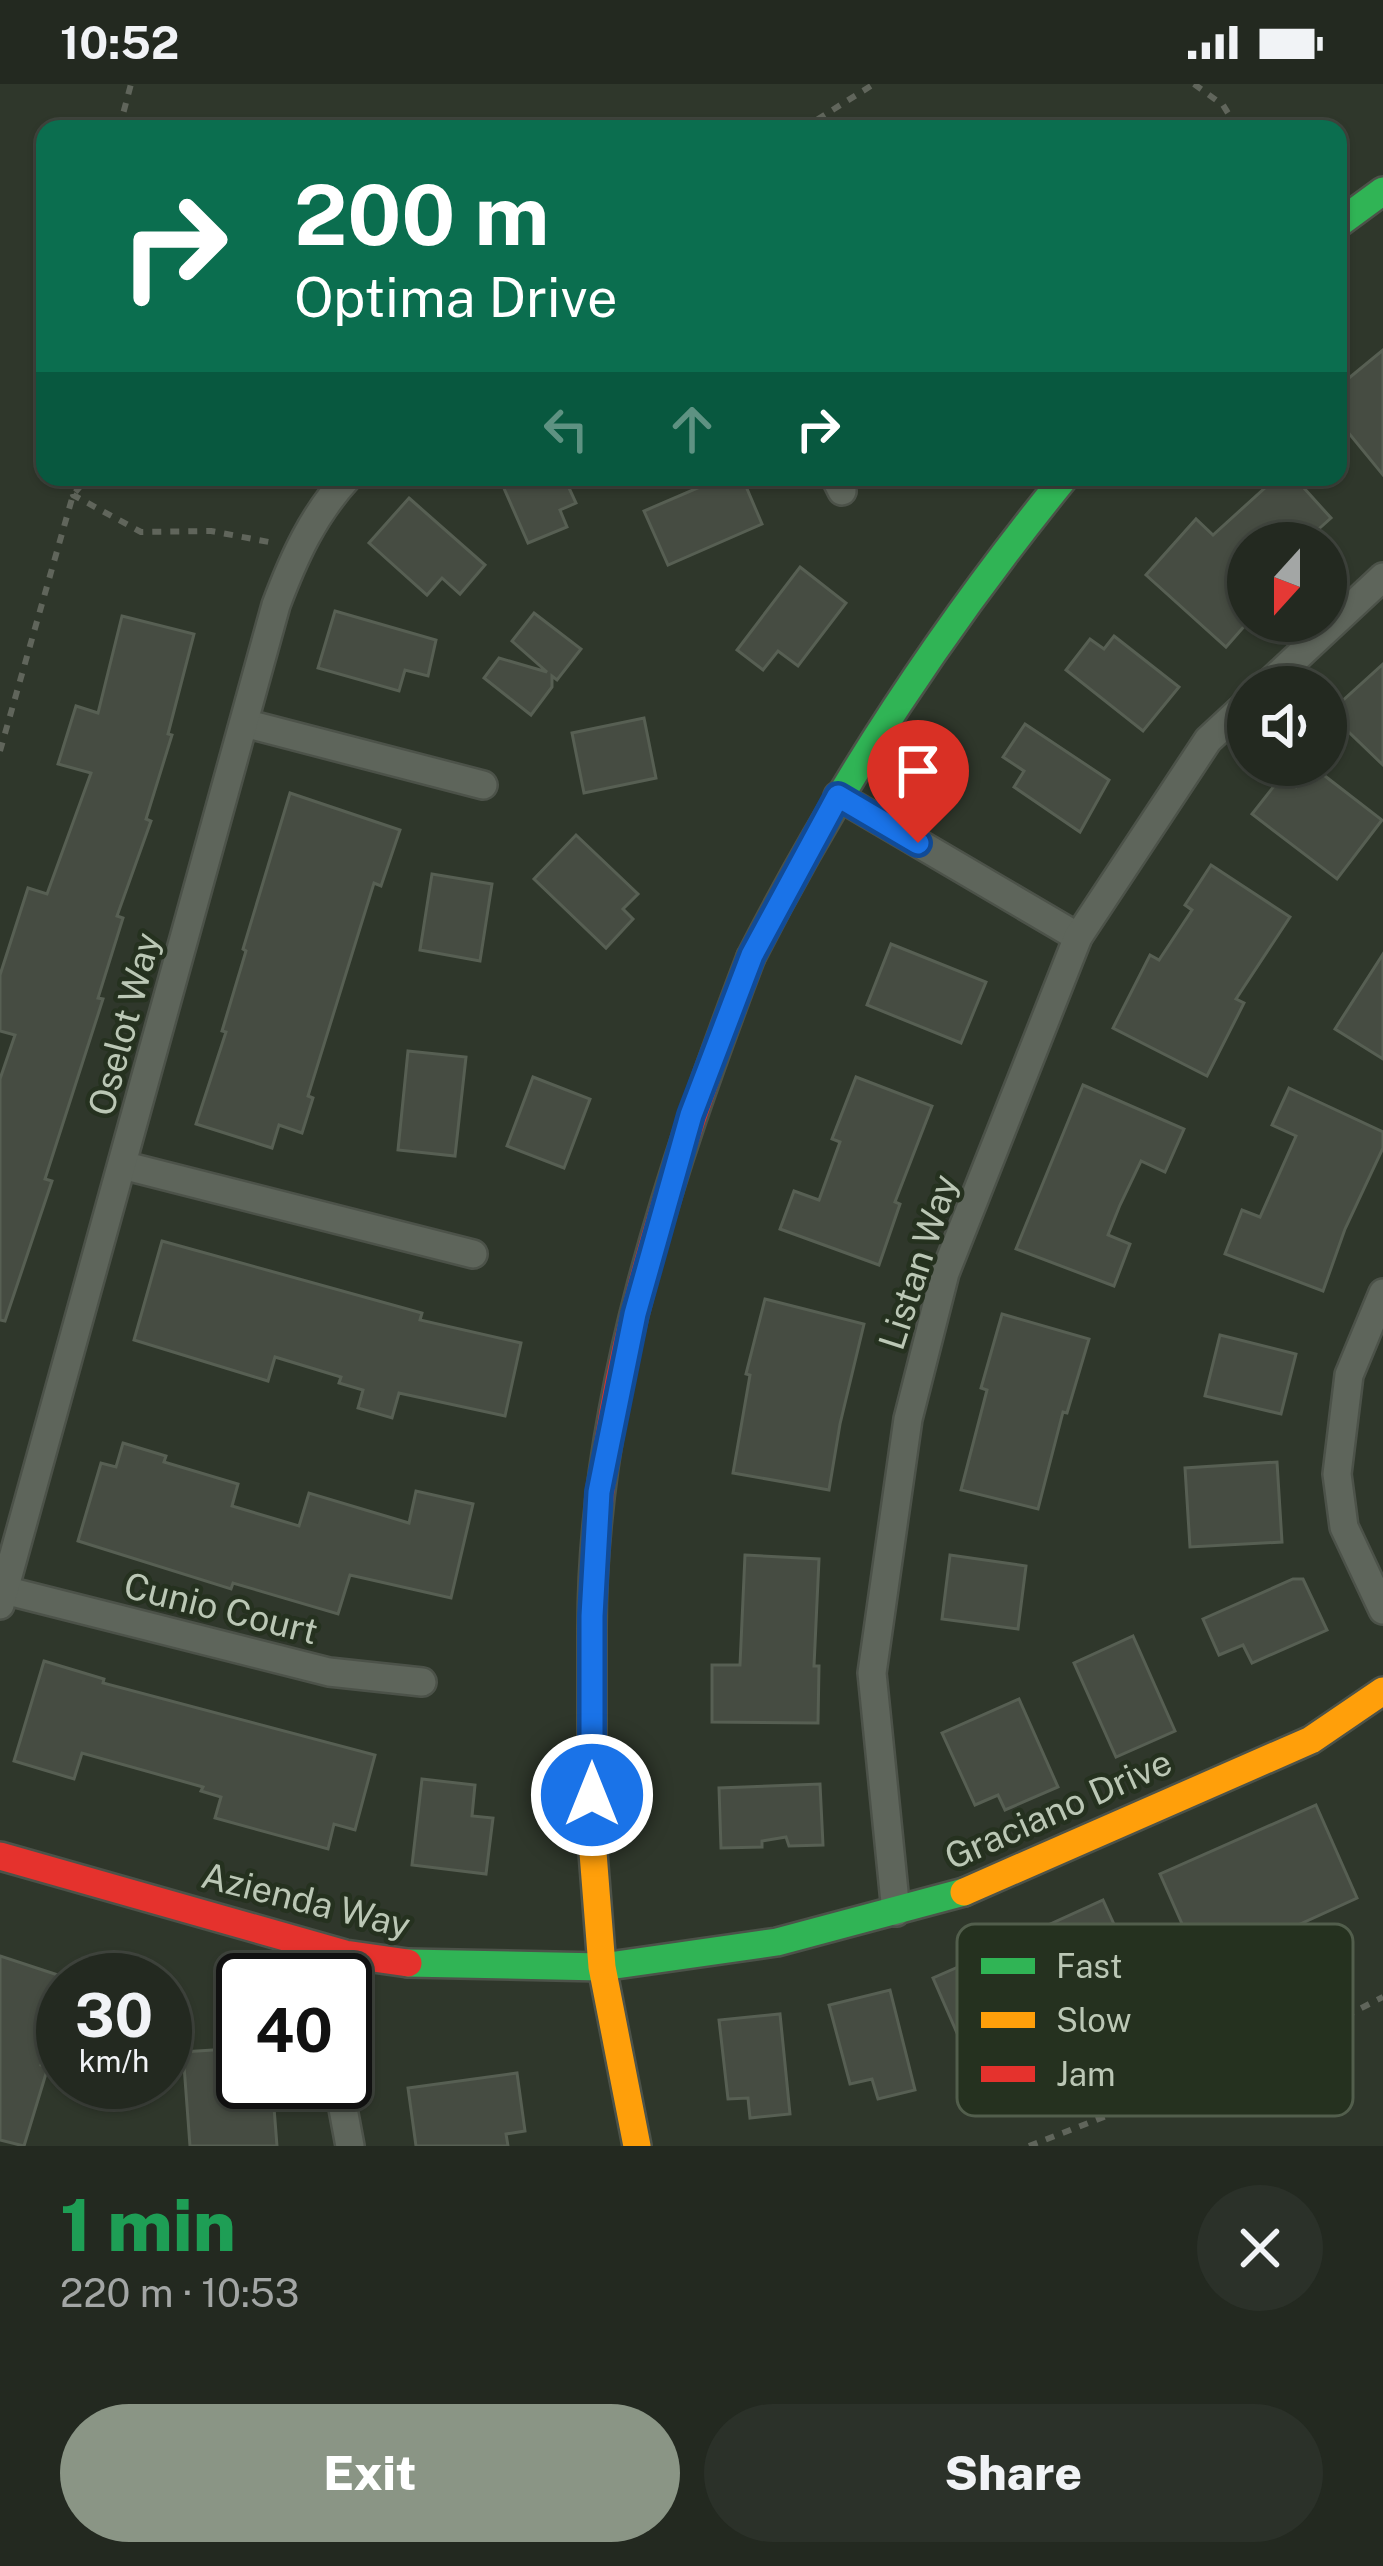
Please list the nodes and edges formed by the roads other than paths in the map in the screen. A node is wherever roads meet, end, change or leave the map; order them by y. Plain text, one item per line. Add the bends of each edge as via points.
1 (1383, 191) edge
2 (1347, 217) edge
3 (339, 486) edge
4 (1058, 486) edge
5 (1383, 577) edge
6 (1288, 666) edge
7 (1227, 722) edge
8 (244, 723) junction
9 (483, 785) dead end
10 (838, 796) junction
11 (1078, 937) junction
12 (122, 1165) junction
13 (473, 1254) dead end
14 (1383, 1293) edge
15 (2, 1598) edge
16 (1383, 1610) edge
17 (422, 1682) dead end
18 (1383, 1691) edge
19 (0, 1856) edge
20 (896, 1912) junction
21 (301, 1953) edge
22 (602, 1966) junction
23 (372, 1967) edge
24 (343, 2109) edge
25 (350, 2146) edge
26 (637, 2146) edge

1 - 2 street
3 - 8 street, Oselot Way via 322,504 276,605
4 - 10 street via 911,678
5 - 6 street
7 - 11 street, Listan Way
8 - 9 street
8 - 12 street, Oselot Way
10 - 11 street
10 - 22 street via 752,955 691,1115 612,1425 592,1616 592,1840
11 - 20 street, Listan Way via 945,1273 908,1419 872,1673
12 - 13 street
12 - 15 street, Oselot Way
14 - 16 street via 1348,1375 1337,1474 1344,1526
15 - 17 street, Cunio Court via 329,1672
18 - 20 street, Graciano Drive via 1310,1740 977,1889
19 - 21 street, Azienda Way
20 - 22 street, Graciano Drive via 777,1942
22 - 23 street, Azienda Way
22 - 26 street
24 - 25 street

